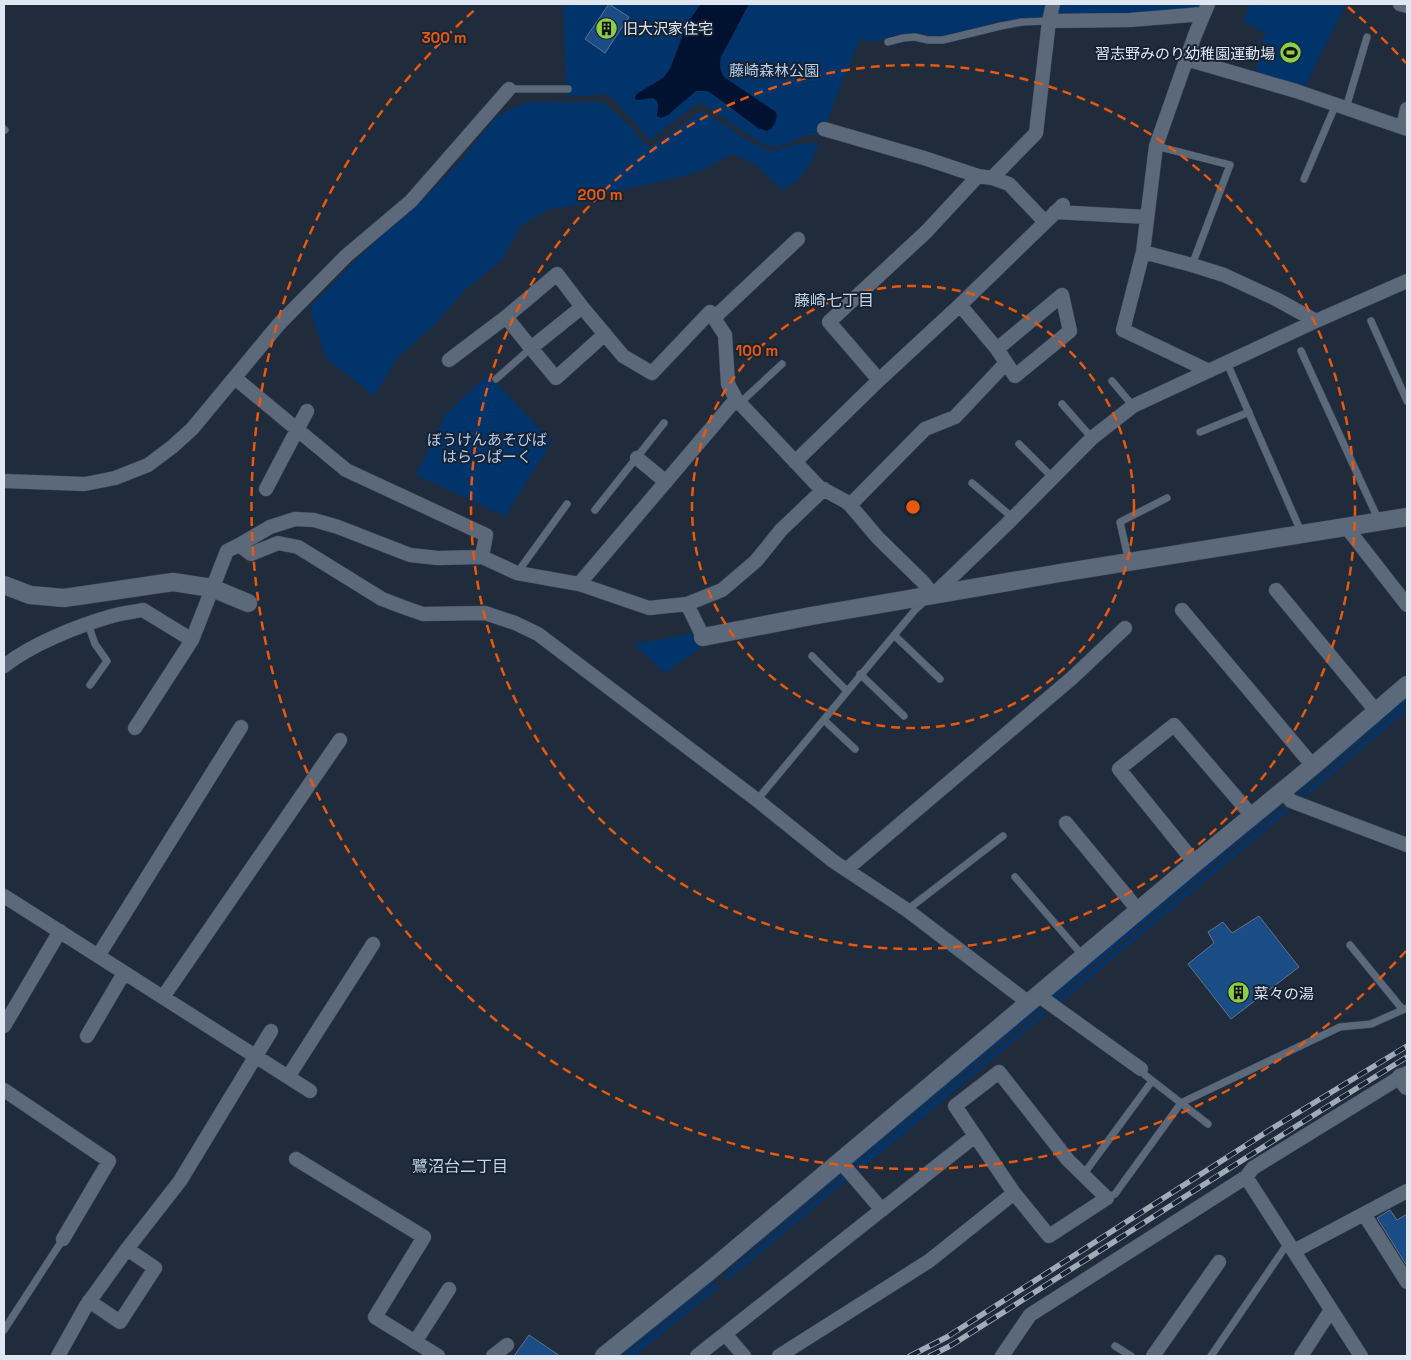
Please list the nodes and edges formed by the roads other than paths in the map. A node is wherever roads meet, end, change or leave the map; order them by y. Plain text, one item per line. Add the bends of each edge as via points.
1 (1053, 4) edge
2 (1400, 4) edge
3 (1407, 6) edge
4 (1206, 9) edge
5 (1049, 21) junction
6 (1367, 37) dead end
7 (888, 42) dead end
8 (1186, 59) junction
9 (509, 89) joint
10 (568, 89) dead end
11 (1341, 106) junction
12 (1407, 109) edge
13 (1405, 128) edge
14 (824, 129) dead end
15 (1156, 146) junction
16 (978, 176) junction
17 (992, 178) junction
18 (1304, 178) dead end
19 (1055, 213) junction
20 (1147, 217) junction
21 (798, 239) dead end
22 (1144, 252) junction
23 (1192, 264) junction
24 (1407, 281) edge
25 (960, 306) junction
26 (582, 307) junction
27 (506, 317) junction
28 (715, 318) junction
29 (1316, 321) junction
30 (1371, 321) dead end
31 (605, 334) junction
32 (531, 348) junction
33 (997, 349) junction
34 (1301, 351) dead end
35 (449, 360) dead end
36 (1006, 363) junction
37 (1227, 363) junction
38 (782, 364) dead end
39 (1210, 371) junction
40 (234, 378) junction
41 (496, 378) dead end
42 (879, 380) junction
43 (1112, 381) dead end
44 (738, 401) junction
45 (1407, 401) edge
46 (1062, 404) dead end
47 (1134, 406) junction
48 (307, 411) dead end
49 (1249, 412) junction
50 (664, 423) dead end
51 (297, 430) junction
52 (1200, 432) dead end
53 (1092, 438) junction
54 (1019, 444) dead end
55 (637, 458) junction
56 (795, 462) junction
57 (1053, 478) junction
58 (4, 481) edge
59 (666, 482) junction
60 (972, 483) dead end
61 (266, 488) dead end
62 (824, 489) junction
63 (1168, 498) dead end
64 (567, 504) dead end
65 (850, 505) junction
66 (595, 510) dead end
67 (1407, 517) edge
68 (1012, 518) junction
69 (1379, 522) junction
70 (1347, 528) junction
71 (1302, 535) junction
72 (239, 545) junction
73 (482, 557) junction
74 (1130, 562) junction
75 (518, 573) junction
76 (579, 584) junction
77 (4, 585) edge
78 (212, 588) junction
79 (1276, 590) dead end
80 (933, 595) junction
81 (248, 603) dead end
82 (687, 604) junction
83 (1407, 605) edge
84 (1182, 610) dead end
85 (88, 624) junction
86 (1125, 628) dead end
87 (894, 635) junction
88 (703, 637) joint
89 (192, 640) junction
90 (812, 656) dead end
91 (4, 666) edge
92 (860, 674) junction
93 (940, 679) dead end
94 (90, 685) dead end
95 (1407, 685) edge
96 (847, 691) junction
97 (1376, 711) junction
98 (904, 716) dead end
99 (824, 720) junction
100 (241, 727) dead end
101 (134, 728) dead end
102 (340, 740) dead end
103 (855, 749) dead end
104 (1313, 766) junction
105 (1283, 791) junction
106 (757, 800) junction
107 (1252, 816) junction
108 (1066, 823) dead end
109 (1003, 836) dead end
110 (1407, 845) edge
111 (1195, 863) junction
112 (847, 869) junction
113 (1015, 877) dead end
114 (4, 896) edge
115 (907, 910) junction
116 (1138, 910) junction
117 (60, 931) junction
118 (373, 944) dead end
119 (1350, 945) dead end
120 (98, 956) junction
121 (1083, 957) junction
122 (124, 973) junction
123 (163, 997) junction
124 (1033, 999) junction
125 (1405, 1009) edge
126 (4, 1026) edge
127 (270, 1031) dead end
128 (87, 1036) dead end
129 (255, 1056) junction
130 (1141, 1069) joint
131 (288, 1077) junction
132 (1405, 1078) edge
133 (1152, 1081) junction
134 (4, 1090) edge
135 (310, 1091) dead end
136 (1181, 1103) junction
137 (1208, 1124) dead end
138 (974, 1136) junction
139 (296, 1159) dead end
140 (840, 1161) junction
141 (1083, 1175) junction
142 (1246, 1178) junction
143 (1407, 1191) edge
144 (1014, 1193) junction
145 (1107, 1198) junction
146 (882, 1210) junction
147 (1364, 1214) junction
148 (63, 1240) joint
149 (1291, 1247) junction
150 (126, 1249) junction
151 (1219, 1262) dead end
152 (1407, 1282) edge
153 (450, 1289) dead end
154 (89, 1301) junction
155 (1331, 1310) junction
156 (4, 1330) edge
157 (725, 1334) junction
158 (415, 1342) junction
159 (507, 1345) dead end
160 (1115, 1346) dead end
161 (1155, 1355) edge
162 (58, 1356) edge
163 (438, 1356) edge
164 (493, 1356) edge
165 (604, 1356) edge
166 (697, 1356) edge
167 (744, 1356) edge
168 (779, 1356) edge
169 (1002, 1356) edge
170 (1131, 1356) edge
171 (1211, 1356) edge
172 (1301, 1356) edge
173 (1362, 1356) edge

1 - 5 street
2 - 3 street
4 - 5 street via 1130,20
4 - 8 street
5 - 7 lane via 1022,22 942,40 915,37
5 - 17 street via 1036,133
6 - 11 lane
8 - 11 street
8 - 15 street
9 - 10 lane
9 - 40 street via 412,201 346,256 279,324
11 - 13 street
11 - 18 lane
12 - 13 street
14 - 16 street
15 - 20 street
15 - 23 lane via 1230,165
16 - 17 street
16 - 42 street via 926,232 829,322
17 - 19 street via 1008,184
19 - 20 street
19 - 25 street
20 - 22 street
21 - 28 street
22 - 23 street
22 - 39 street via 1123,330
23 - 29 street via 1224,275
24 - 29 street
25 - 33 street
25 - 42 street
26 - 27 street via 557,274
26 - 31 street
26 - 32 street
27 - 32 street
27 - 35 street
28 - 31 street via 710,312 652,373 623,356
28 - 44 street via 725,335 728,384
29 - 37 street
30 - 45 lane
31 - 32 street via 556,378
32 - 41 lane
33 - 36 street
33 - 36 street via 1062,295 1070,331 1015,376
34 - 69 lane
36 - 65 street via 955,417 925,429
37 - 39 street
37 - 49 lane
38 - 44 lane
39 - 47 street
40 - 51 street
40 - 58 street via 192,428 148,465 114,478 85,484
42 - 56 street
43 - 47 lane
44 - 56 street
44 - 59 street
46 - 53 lane
47 - 53 street
48 - 51 street
49 - 52 lane
49 - 71 lane
50 - 55 lane
51 - 61 street
51 - 73 street via 346,470 486,535
53 - 57 street
54 - 57 lane
55 - 59 street
55 - 66 lane
56 - 62 street
57 - 68 street
59 - 76 street
60 - 68 lane
62 - 65 street
62 - 82 street via 781,530 756,561 722,590
63 - 74 lane via 1120,522
64 - 75 lane
65 - 80 street
67 - 69 street
68 - 80 street
69 - 70 street
70 - 71 street
70 - 83 street
71 - 74 street
72 - 73 street via 270,527 295,519 338,527 410,556
72 - 78 street via 226,551
72 - 106 street via 251,554 278,544 298,547 382,599 423,614 486,613 516,623 538,634
73 - 75 street
74 - 80 street
75 - 76 street
76 - 82 street via 649,608
77 - 78 street via 30,595 64,598 173,582
78 - 81 street
78 - 89 street
79 - 97 street
80 - 87 lane via 914,610
80 - 88 street
82 - 88 street
84 - 104 street
85 - 89 street via 143,610
85 - 91 street via 51,639
85 - 94 lane via 95,644 107,661
86 - 112 street via 1072,678
87 - 92 lane
87 - 93 lane
89 - 101 street
90 - 96 lane
92 - 96 lane
92 - 98 lane
95 - 97 street
96 - 99 lane
97 - 104 street
99 - 103 lane
99 - 106 lane
100 - 120 street
102 - 123 street
104 - 105 street
105 - 107 street
105 - 110 street via 1291,801
106 - 112 street
107 - 111 street
107 - 111 street via 1174,725 1119,769
108 - 116 street
109 - 115 lane
111 - 116 street
112 - 115 street
113 - 121 lane
114 - 117 street
115 - 124 street
116 - 121 street
117 - 120 street
117 - 126 street
118 - 131 street
119 - 125 lane
120 - 122 street
121 - 124 street
122 - 123 street
122 - 128 street
123 - 129 street
124 - 130 street
124 - 140 street
125 - 136 lane via 1371,1024 1340,1027
127 - 129 street
129 - 131 street
129 - 150 street via 180,1181
130 - 133 lane
131 - 135 street
132 - 142 street via 1253,1168
133 - 136 lane
133 - 141 lane
134 - 148 street via 109,1161
136 - 137 lane
136 - 145 lane via 1115,1194
138 - 141 street via 955,1106 999,1072
138 - 144 street
138 - 146 street
139 - 158 street via 424,1236 375,1317
140 - 146 street
140 - 165 street
141 - 145 street
142 - 149 street
142 - 169 street via 1030,1316
143 - 147 street
144 - 145 street via 1049,1236
144 - 168 street via 929,1261
146 - 157 street
147 - 149 street
147 - 152 street
148 - 156 lane
149 - 155 street
149 - 171 lane
150 - 154 street
150 - 154 street via 155,1268 120,1322
151 - 161 street
153 - 158 street
154 - 162 street
155 - 172 street
155 - 173 street
157 - 166 street
157 - 167 street
158 - 163 street
159 - 164 street
160 - 170 lane

